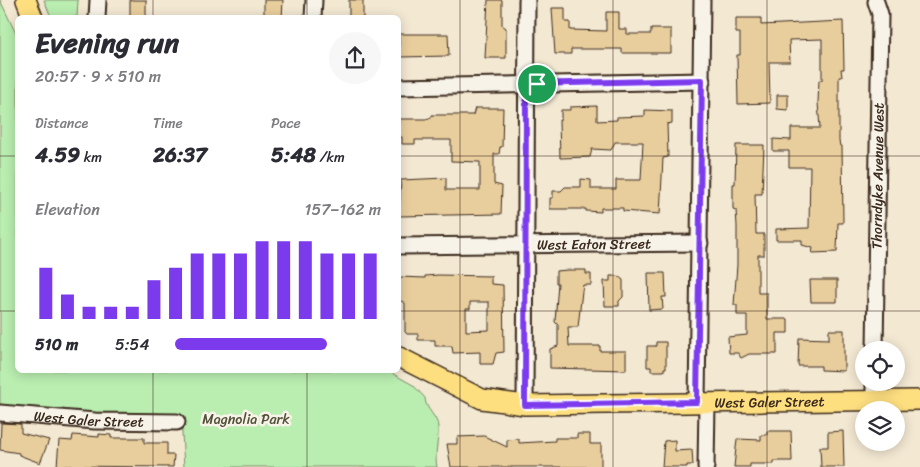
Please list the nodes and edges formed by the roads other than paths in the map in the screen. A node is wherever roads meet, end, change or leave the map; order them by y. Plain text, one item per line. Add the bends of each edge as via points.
1 (26, 0) edge
2 (98, 0) edge
3 (314, 0) edge
4 (527, 0) edge
5 (702, 0) edge
6 (878, 1) edge
7 (32, 15) edge
8 (97, 15) edge
9 (313, 15) edge
10 (702, 80) junction
11 (526, 84) junction
12 (401, 86) edge
13 (700, 243) junction
14 (524, 244) junction
15 (401, 246) edge
16 (875, 341) edge
17 (401, 358) edge
18 (874, 391) edge
19 (920, 400) edge
20 (702, 402) junction
21 (525, 405) junction
22 (0, 414) edge
23 (178, 422) dead end
24 (706, 467) edge

1 - 7 main road
2 - 8 street
3 - 9 street
4 - 11 street
5 - 10 street
6 - 16 street, Thorndyke Avenue West
10 - 11 street
10 - 13 street
11 - 12 street
11 - 14 street
13 - 14 street, West Eaton Street
13 - 20 street
14 - 15 street, West Eaton Street
14 - 21 street
17 - 21 main road, West Galer Street via 482,399
18 - 19 main road, West Galer Street
18 - 20 main road, West Galer Street
20 - 21 main road, West Galer Street
20 - 24 street
22 - 23 street, West Galer Street via 96,421

